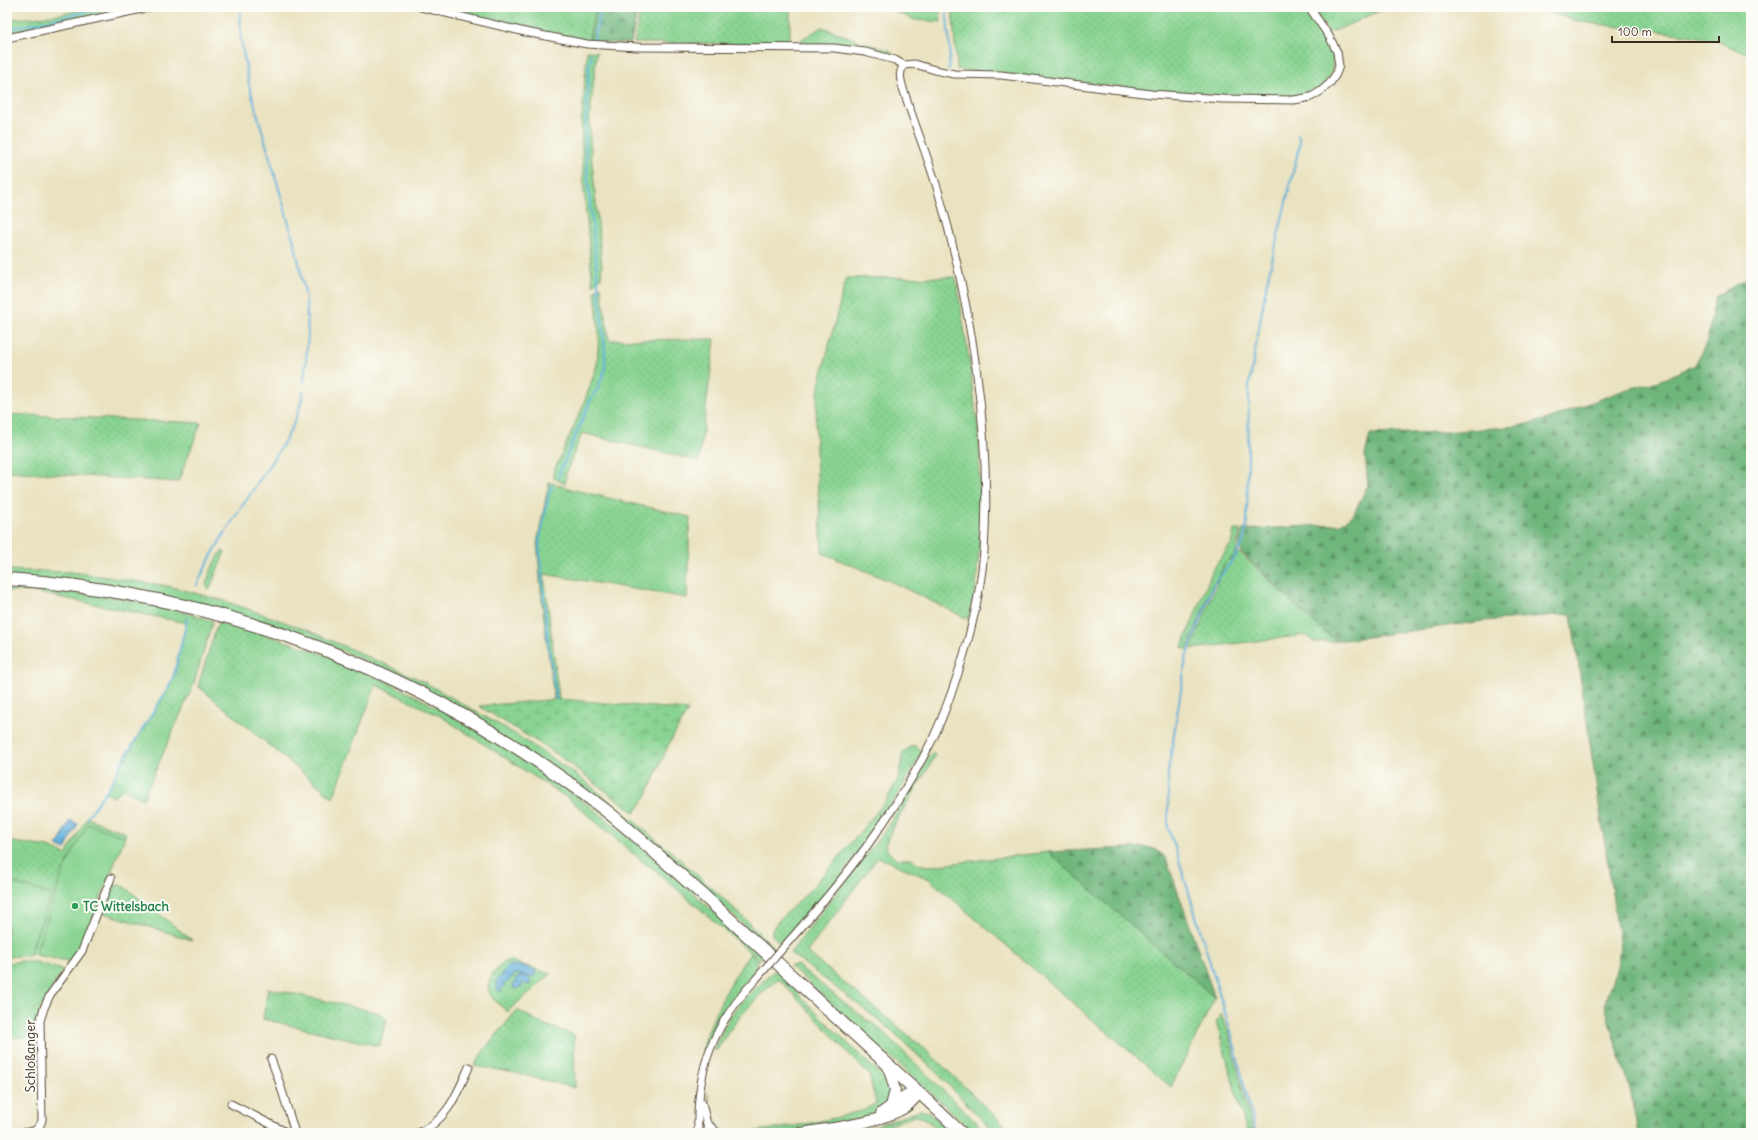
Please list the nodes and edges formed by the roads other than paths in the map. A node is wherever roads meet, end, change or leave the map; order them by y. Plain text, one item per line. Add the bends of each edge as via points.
1 (151, 7) edge
2 (421, 7) edge
3 (1309, 7) edge
4 (7, 38) edge
5 (904, 64) junction
6 (7, 579) edge
7 (112, 878) dead end
8 (271, 1059) dead end
9 (888, 1066) junction
10 (469, 1067) dead end
11 (917, 1092) junction
12 (700, 1093) junction
13 (231, 1104) dead end
14 (891, 1106) junction
15 (869, 1120) junction
16 (707, 1123) junction
17 (13, 1133) edge
18 (288, 1133) edge
19 (294, 1133) edge
20 (418, 1133) edge
21 (698, 1133) edge
22 (708, 1133) edge
23 (717, 1133) edge
24 (800, 1133) edge
25 (962, 1133) edge

1 - 4 street
2 - 5 street via 587,44 637,47 834,48 865,52
3 - 5 street via 1329,36 1337,52 1339,66 1330,83 1321,91 1311,97 1294,100 1151,94 1001,75 954,74 915,64
5 - 12 street, bridge via 900,76 902,85 939,192 965,301 975,364 983,436 984,550 980,581 962,663 940,725 930,745 878,832 833,892 738,998 726,1016 704,1066
6 - 9 highway via 42,581 119,592 157,599 232,619 305,641 341,655 446,705 545,766 607,811 733,922
7 - 17 street, Schloßanger via 82,951 50,995 40,1021 40,1126 32,1132
8 - 19 street
9 - 11 highway
9 - 14 main road via 895,1090
10 - 20 street via 450,1107 433,1124
11 - 14 main road via 904,1096
11 - 15 main road via 905,1107
11 - 25 main road
12 - 16 street
12 - 21 street
13 - 18 street
14 - 15 main road
15 - 24 main road
16 - 22 street
16 - 23 street

